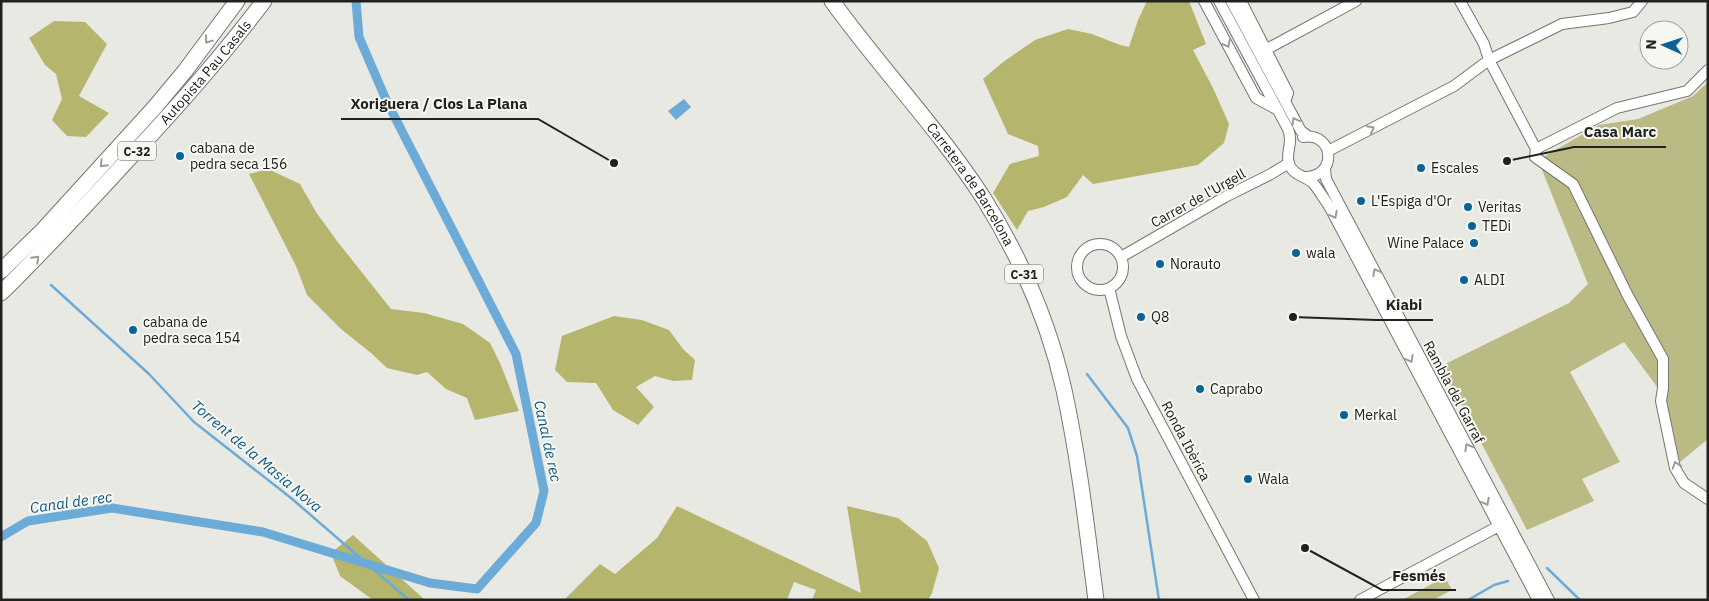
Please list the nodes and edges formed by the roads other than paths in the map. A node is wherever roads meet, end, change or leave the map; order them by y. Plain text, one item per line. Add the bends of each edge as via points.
1 (237, 1) edge
2 (264, 1) edge
3 (832, 1) edge
4 (1204, 1) edge
5 (1220, 1) edge
6 (1231, 1) edge
7 (1241, 1) edge
8 (1460, 1) edge
9 (1642, 1) edge
10 (1353, 2) edge
11 (1266, 49) junction
12 (1489, 60) junction
13 (1708, 70) edge
14 (1285, 102) junction
15 (1278, 110) junction
16 (1308, 136) junction
17 (1290, 149) junction
18 (1536, 149) junction
19 (1328, 151) junction
20 (1289, 163) junction
21 (1325, 169) junction
22 (1304, 177) junction
23 (1121, 256) junction
24 (1, 270) edge
25 (1109, 288) junction
26 (1, 293) edge
27 (1708, 499) edge
28 (1499, 526) junction
29 (1527, 568) junction
30 (1532, 579) junction
31 (1096, 600) edge
32 (1254, 600) edge
33 (1360, 600) edge
34 (1538, 600) edge
35 (1549, 600) edge

1 -> 24 highway, Autopista Pau Casals / C-32 via 155,107 43,230
26 -> 2 highway, Autopista Pau Casals / C-32 via 54,242 168,116
3 - 31 highway, Carretera de Barcelona / C-31 via 960,163 1008,239 1027,281 1049,336 1064,390
4 -> 15 street via 1256,98
5 - 15 street
6 - 14 street
7 - 11 street
8 - 12 street via 1484,44
9 - 12 street via 1633,12 1562,24
10 - 11 street
11 - 14 street via 1288,93
12 - 18 street
19 -> 12 street via 1454,86
13 - 18 street via 1687,91 1617,108
16 -> 14 street
15 - 17 street via 1291,137
16 - 17 street via 1298,139
16 - 19 street via 1321,141
17 - 20 street
27 -> 18 street via 1684,483 1675,468 1661,401 1663,359 1628,296 1574,184 1535,157
19 - 21 street, Rambla del Garraf
20 - 22 street, Rambla del Garraf via 1293,171
20 - 23 street, Carrer de l'Urgell
21 - 22 street via 1314,176
29 -> 21 street, Rambla del Garraf via 1326,179
22 -> 28 street, Rambla del Garraf via 1329,206
23 - 25 street via 1120,278
23 - 25 street via 1102,243 1087,247 1078,258 1077,274 1086,286 1093,290
25 - 32 street, Ronda Ibèrica via 1121,336 1137,379
28 - 29 street, Rambla del Garraf
28 - 33 street
29 - 30 street, Rambla del Garraf
30 - 34 street, Rambla del Garraf
30 - 35 street, Rambla del Garraf

